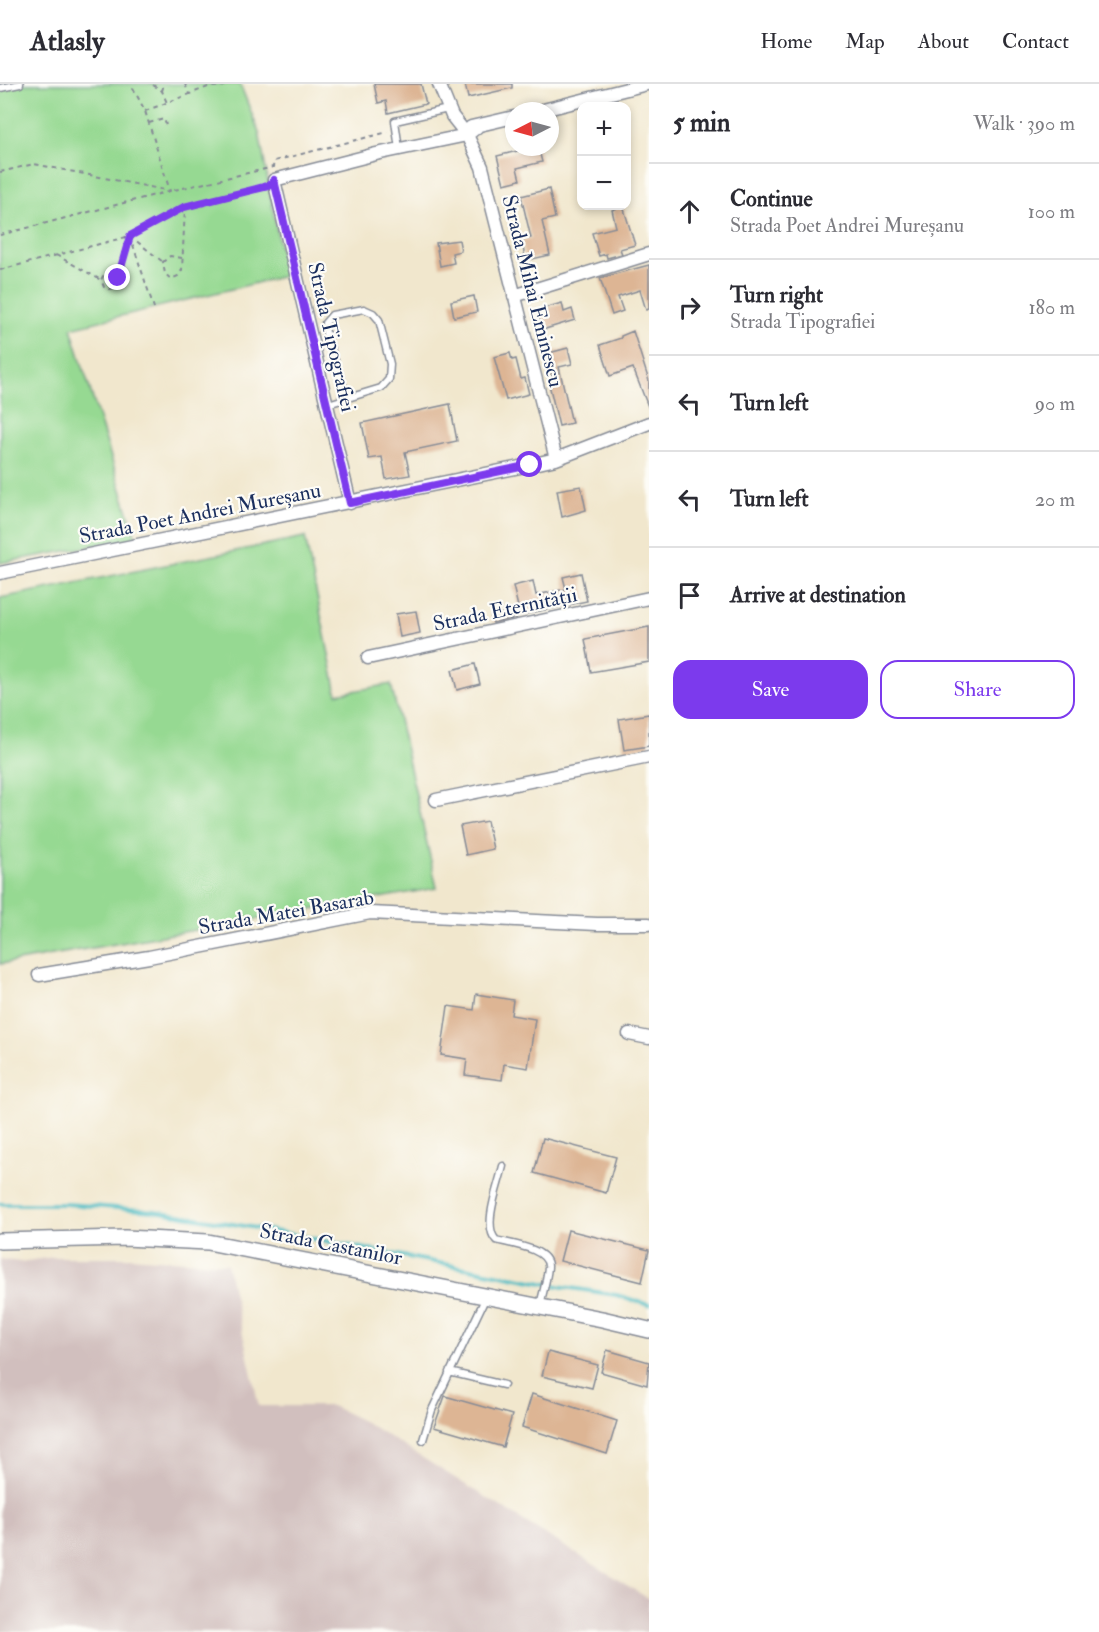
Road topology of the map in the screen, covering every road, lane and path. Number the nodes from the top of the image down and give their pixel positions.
1 (20, 84) edge
2 (131, 84) edge
3 (164, 84) edge
4 (185, 84) edge
5 (439, 84) edge
6 (647, 84) edge
7 (153, 85) edge
8 (208, 85) edge
9 (225, 86) dead end
10 (0, 88) edge
11 (162, 91) junction
12 (189, 94) junction
13 (167, 103) junction
14 (559, 106) edge
15 (448, 108) junction
16 (145, 111) junction
17 (505, 119) edge
18 (149, 123) junction
19 (166, 125) dead end
20 (468, 129) junction
21 (397, 130) junction
22 (399, 149) junction
23 (0, 172) edge
24 (274, 180) junction
25 (170, 190) junction
26 (184, 207) junction
27 (0, 235) edge
28 (130, 236) junction
29 (649, 254) edge
30 (56, 255) junction
31 (182, 258) junction
32 (163, 262) junction
33 (0, 270) edge
34 (118, 278) junction
35 (101, 280) junction
36 (514, 296) junction
37 (154, 308) dead end
38 (347, 397) junction
39 (328, 404) junction
40 (649, 423) edge
41 (556, 459) junction
42 (350, 503) junction
43 (0, 573) edge
44 (649, 598) edge
45 (368, 658) dead end
46 (649, 758) edge
47 (436, 800) dead end
48 (649, 924) edge
49 (39, 975) dead end
50 (629, 1034) dead end
51 (649, 1038) edge
52 (503, 1166) dead end
53 (0, 1241) edge
54 (487, 1297) junction
55 (540, 1308) junction
56 (649, 1330) edge
57 (449, 1372) junction
58 (504, 1385) dead end
59 (423, 1440) dead end

1 - 10 lane
2 - 16 path
3 - 11 path
4 - 12 path
5 - 15 street, Strada Mihai Eminescu
6 - 14 street
7 - 11 path
8 - 9 path
8 - 12 path
11 - 13 path
12 - 13 path
13 - 16 path
15 - 20 street, Strada Mihai Eminescu
15 - 21 lane
16 - 18 path
17 - 20 street
18 - 19 path
18 - 25 path
20 - 22 street
20 - 36 street, Strada Mihai Eminescu
21 - 22 lane
21 - 25 path
22 - 24 street
23 - 25 path
24 - 26 path
24 - 39 street, Strada Tipografiei
25 - 27 path
26 - 28 path
26 - 31 path
28 - 30 path
28 - 32 path
28 - 34 path
28 - 37 path
29 - 36 street
30 - 33 path
30 - 35 path
31 - 32 path
31 - 32 path
34 - 35 path
34 - 35 path
36 - 41 street, Strada Mihai Eminescu
38 - 38 lane
38 - 39 lane
39 - 42 street, Strada Tipografiei
40 - 41 street, Strada Poet Andrei Mureșanu
41 - 42 street, Strada Poet Andrei Mureșanu
42 - 43 street, Strada Poet Andrei Mureșanu
44 - 45 street, Strada Eternității
46 - 47 street
48 - 49 street, Strada Matei Basarab
50 - 51 street
52 - 55 lane
53 - 54 street, Strada Castanilor
54 - 55 street, Strada Castanilor
54 - 57 lane
55 - 56 street, Strada Castanilor
57 - 58 lane
57 - 59 lane

